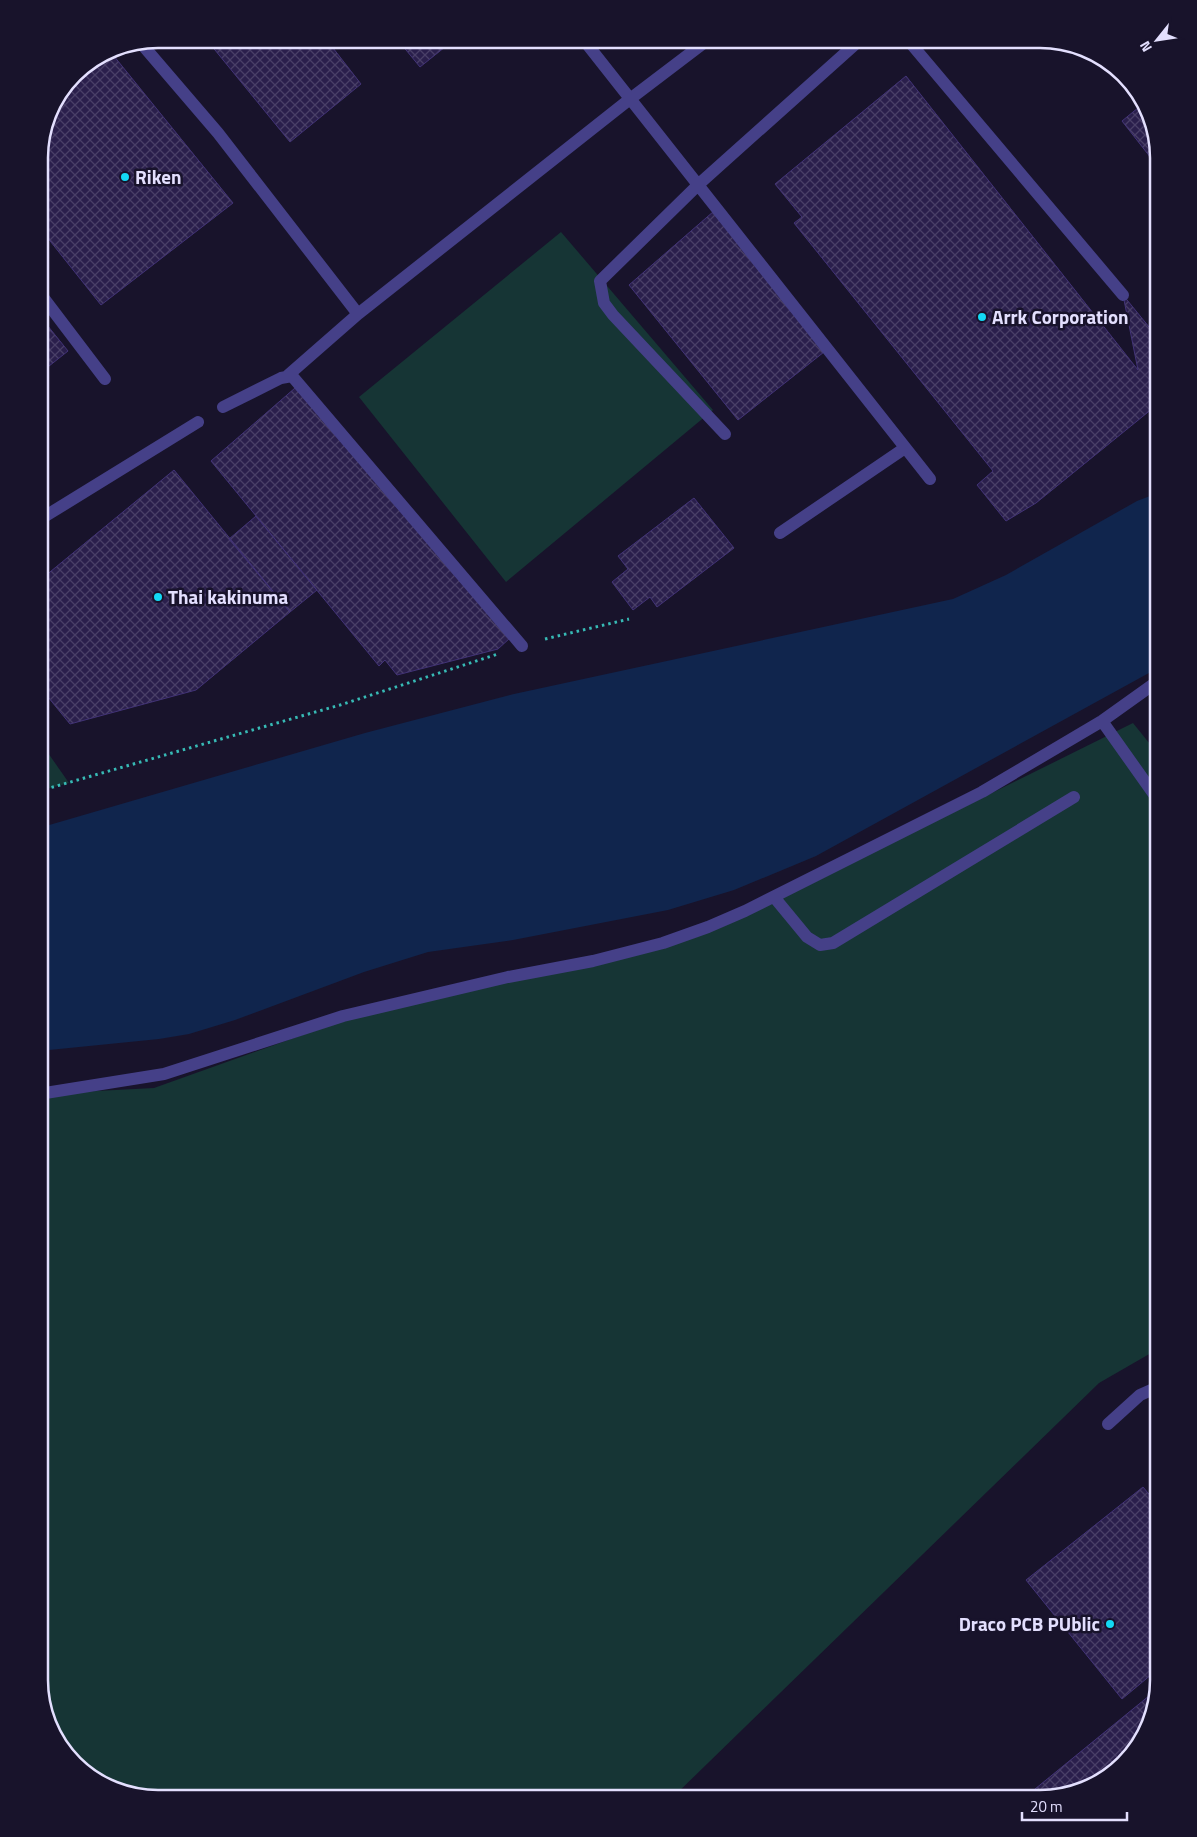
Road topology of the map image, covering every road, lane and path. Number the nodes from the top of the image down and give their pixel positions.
1 (145, 48) edge
2 (590, 48) edge
3 (697, 48) edge
4 (851, 48) edge
5 (914, 48) edge
6 (630, 99) junction
7 (699, 184) junction
8 (1123, 295) dead end
9 (48, 304) edge
10 (358, 314) junction
11 (286, 377) junction
12 (105, 379) dead end
13 (223, 407) dead end
14 (198, 422) dead end
15 (725, 434) dead end
16 (905, 448) junction
17 (930, 479) dead end
18 (48, 514) edge
19 (780, 533) dead end
20 (629, 619) dead end
21 (522, 646) junction
22 (1150, 687) edge
23 (1102, 721) junction
24 (48, 788) edge
25 (1150, 789) edge
26 (1074, 797) dead end
27 (774, 896) junction
28 (48, 1093) edge
29 (1150, 1391) edge
30 (1108, 1424) dead end

1 - 10 lane
2 - 6 lane
3 - 6 lane
4 - 7 lane
5 - 8 lane
6 - 7 lane
6 - 10 lane
7 - 15 lane
7 - 16 lane
9 - 12 lane
10 - 11 lane
11 - 13 lane
11 - 21 lane
14 - 18 lane
16 - 17 lane
16 - 19 lane
20 - 21 path
21 - 24 path
22 - 23 lane
23 - 25 lane
23 - 27 lane
26 - 27 lane
27 - 28 lane
29 - 30 lane

